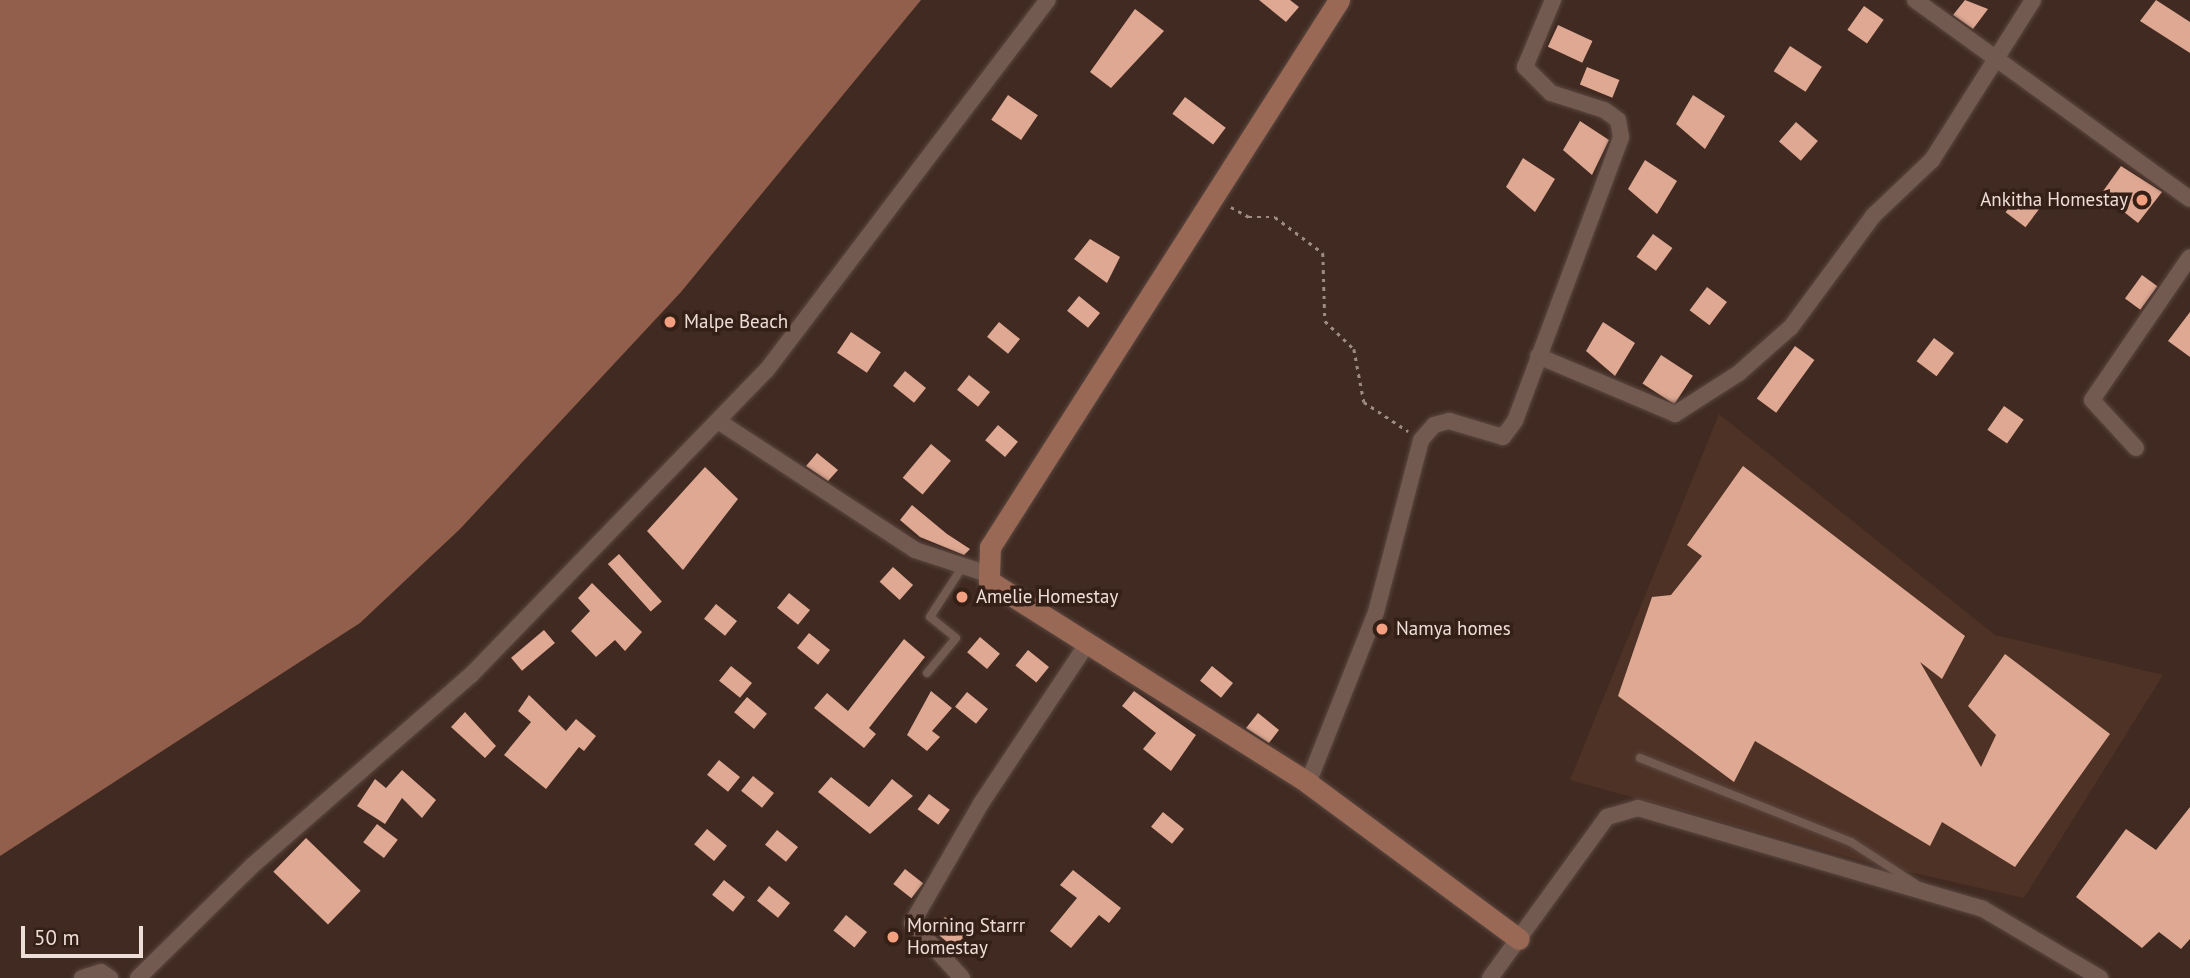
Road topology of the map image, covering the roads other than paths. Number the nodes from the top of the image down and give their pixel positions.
1 (1048, 0) edge
2 (1339, 0) edge
3 (1553, 0) edge
4 (1915, 0) edge
5 (2034, 0) edge
6 (1997, 57) junction
7 (2190, 199) edge
8 (2190, 257) edge
9 (1538, 356) junction
10 (718, 421) junction
11 (2136, 448) dead end
12 (961, 569) junction
13 (988, 574) junction
14 (1087, 644) junction
15 (927, 673) dead end
16 (1640, 758) dead end
17 (1307, 783) junction
18 (1931, 895) junction
19 (1519, 939) junction
20 (82, 978) edge
21 (110, 978) edge
22 (138, 978) edge
23 (962, 978) edge
24 (1490, 978) edge
25 (2100, 978) edge

1 - 10 street
2 - 13 street
3 - 9 street
4 - 6 street
5 - 6 street
6 - 7 street
6 - 9 street
8 - 11 street
9 - 17 street
10 - 12 street
10 - 22 street
12 - 13 street
12 - 15 lane
13 - 14 street
14 - 17 street
14 - 23 street
16 - 18 lane
17 - 19 street
18 - 19 street
18 - 25 street
19 - 24 street
20 - 21 street

